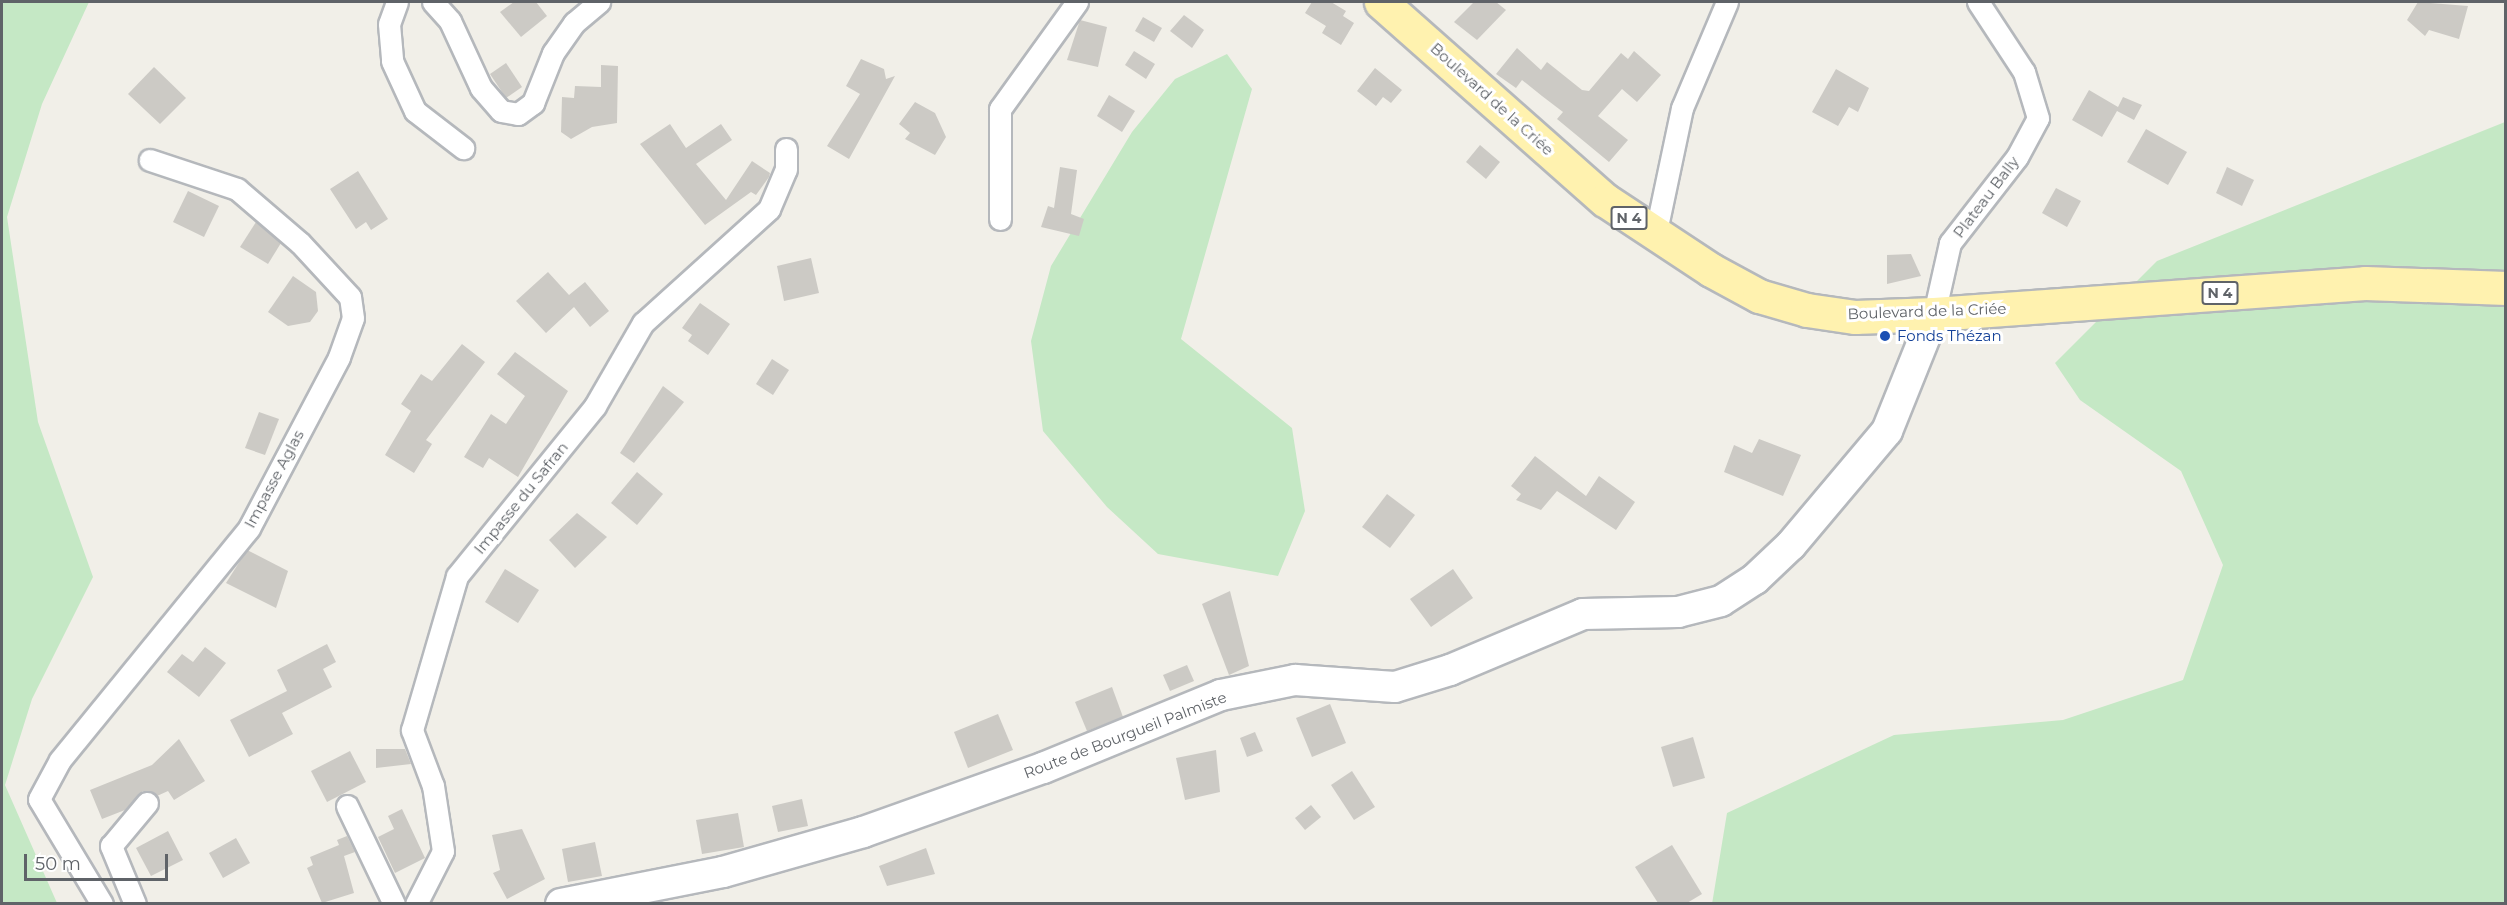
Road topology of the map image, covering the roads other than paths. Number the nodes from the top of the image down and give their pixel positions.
1 (397, 2) edge
2 (433, 2) edge
3 (599, 2) edge
4 (1077, 2) edge
5 (1381, 2) edge
6 (1727, 2) edge
7 (1978, 2) edge
8 (463, 148) dead end
9 (786, 149) dead end
10 (150, 160) dead end
11 (1000, 219) dead end
12 (1655, 236) junction
13 (2505, 288) edge
14 (1934, 314) junction
15 (147, 803) dead end
16 (347, 806) dead end
17 (102, 903) edge
18 (135, 903) edge
19 (394, 903) edge
20 (416, 903) edge
21 (561, 903) edge

1 - 8 street
2 - 3 street
4 - 11 street
5 - 12 main road, Boulevard de la Criée / N 4
6 - 12 street
7 - 14 street, Plateau Bally
9 - 20 street, Impasse du Safran
10 - 17 street, Impasse Aglas
12 - 14 main road, Boulevard de la Criée / N 4
13 - 14 main road, Boulevard de la Criée / N 4
14 - 21 street, Route de Bourgueil Palmiste
15 - 18 street
16 - 19 street

